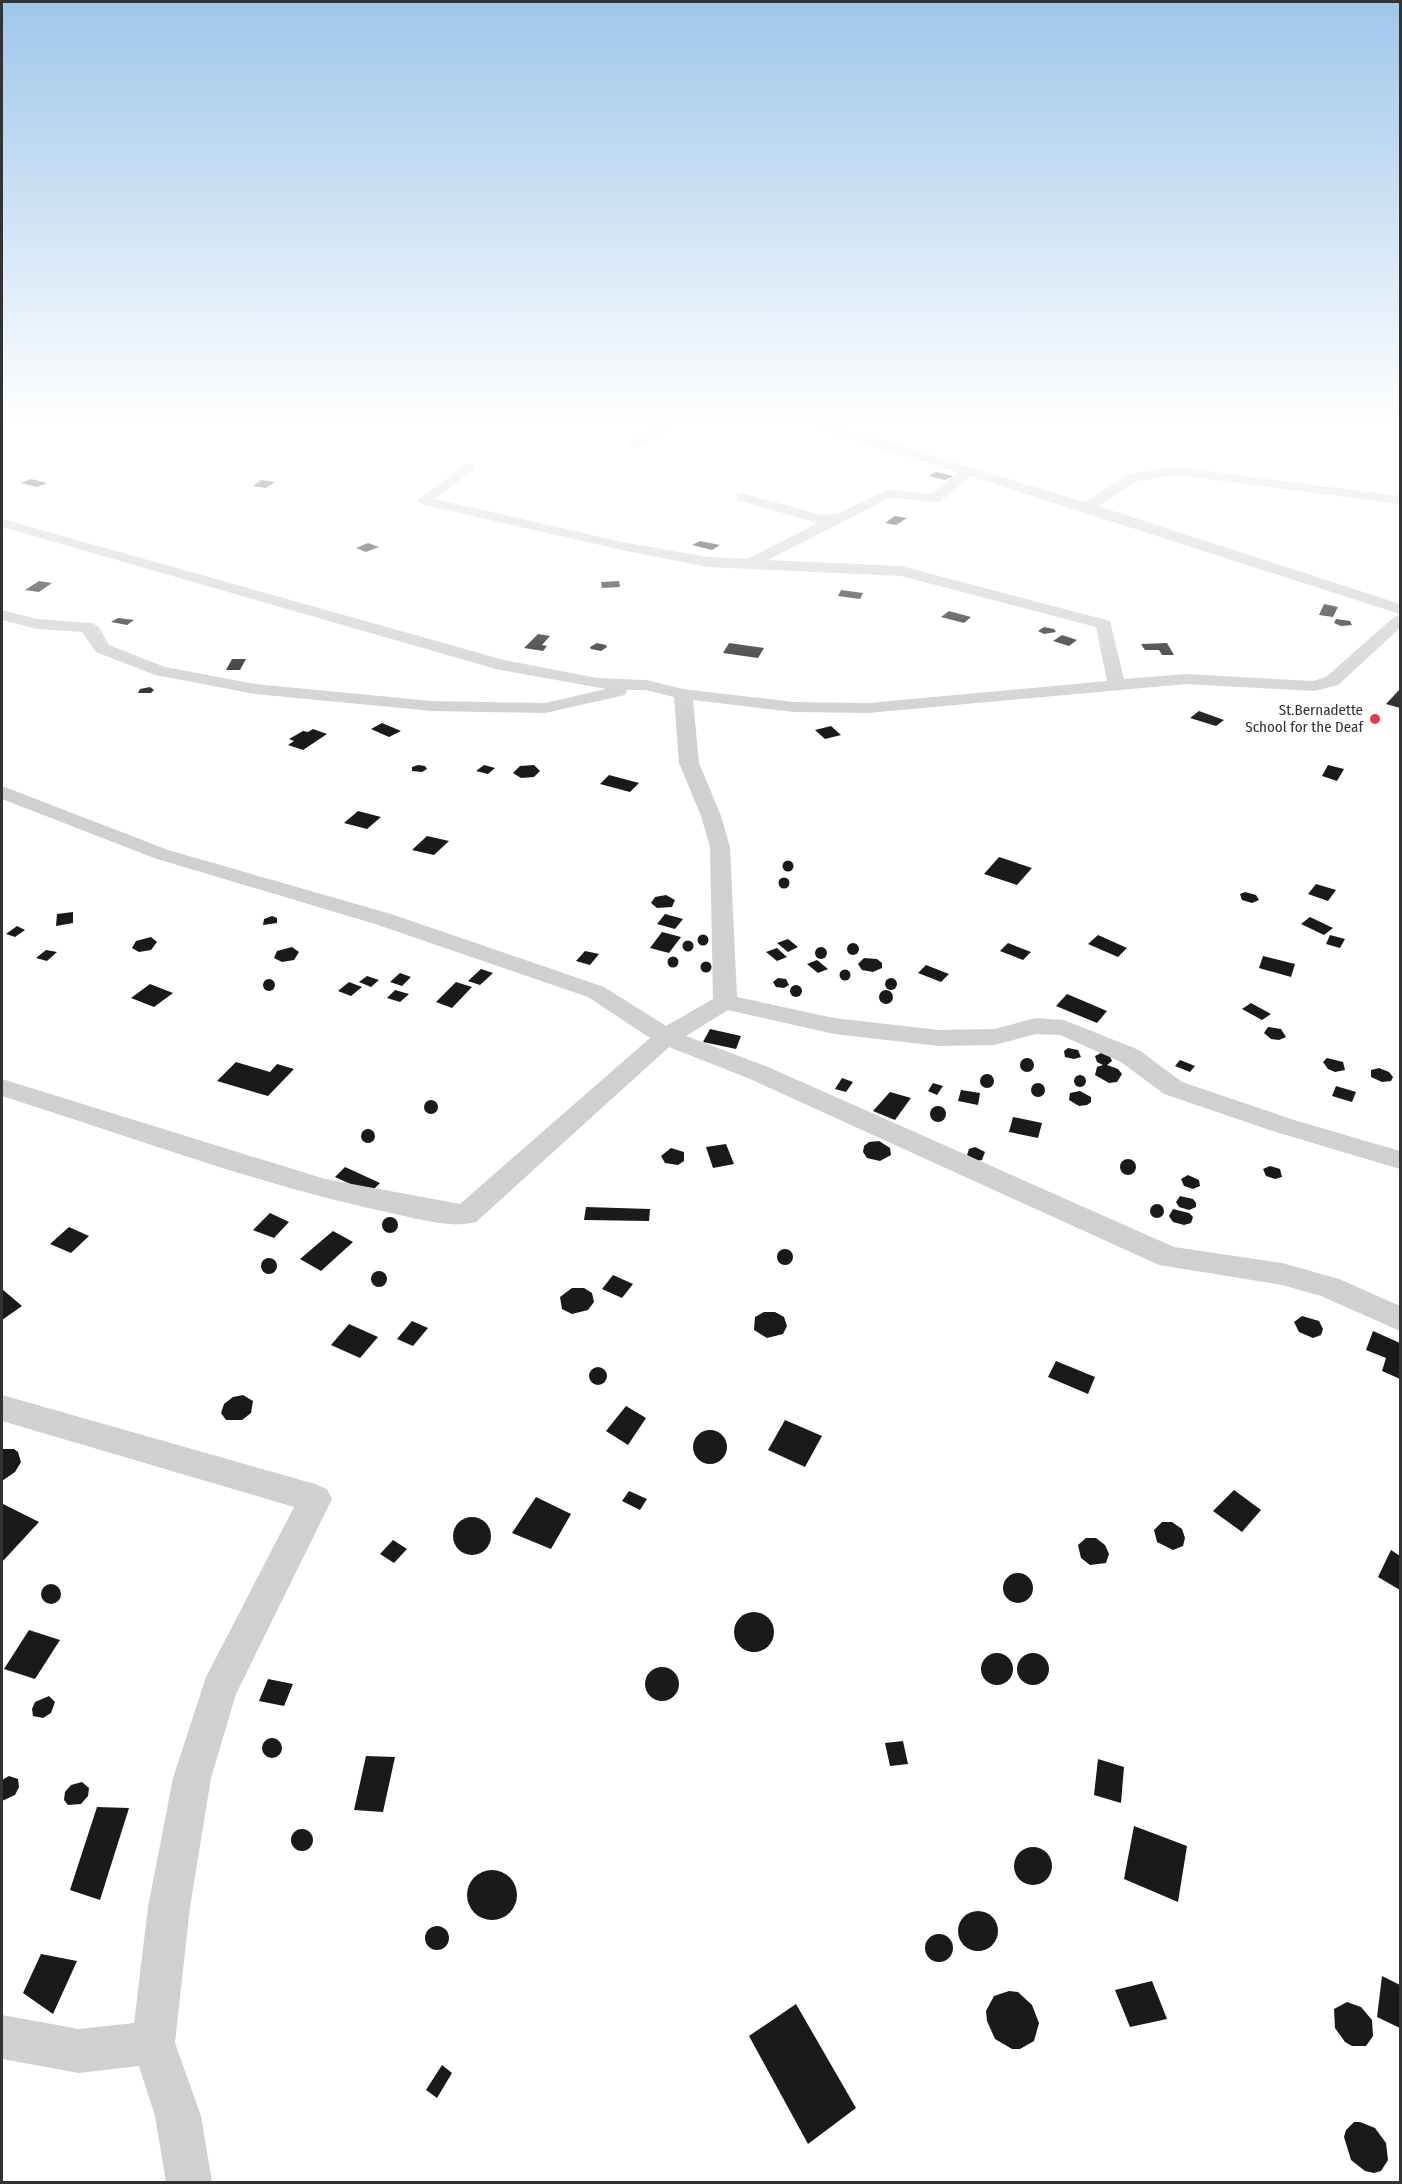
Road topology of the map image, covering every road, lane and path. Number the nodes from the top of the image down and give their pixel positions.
1 (19, 528) edge
2 (542, 528) edge
3 (818, 528) edge
4 (1151, 528) edge
5 (747, 564) junction
6 (1401, 609) edge
7 (2, 615) edge
8 (1401, 620) edge
9 (1116, 684) junction
10 (646, 685) junction
11 (683, 694) junction
12 (2, 792) edge
13 (725, 1002) junction
14 (666, 1037) junction
15 (2, 1087) edge
16 (1401, 1160) edge
17 (1401, 1319) edge
18 (2, 1408) edge
19 (2, 2037) edge
20 (153, 2043) junction
21 (189, 2182) edge

1 - 10 street
2 - 5 street
3 - 5 street
4 - 6 street
5 - 9 street
7 - 10 street
8 - 9 street
9 - 11 street
10 - 11 street
11 - 13 street
12 - 14 street
13 - 14 street
13 - 16 street
14 - 15 street
14 - 17 street
18 - 20 street
19 - 20 street
20 - 21 street

